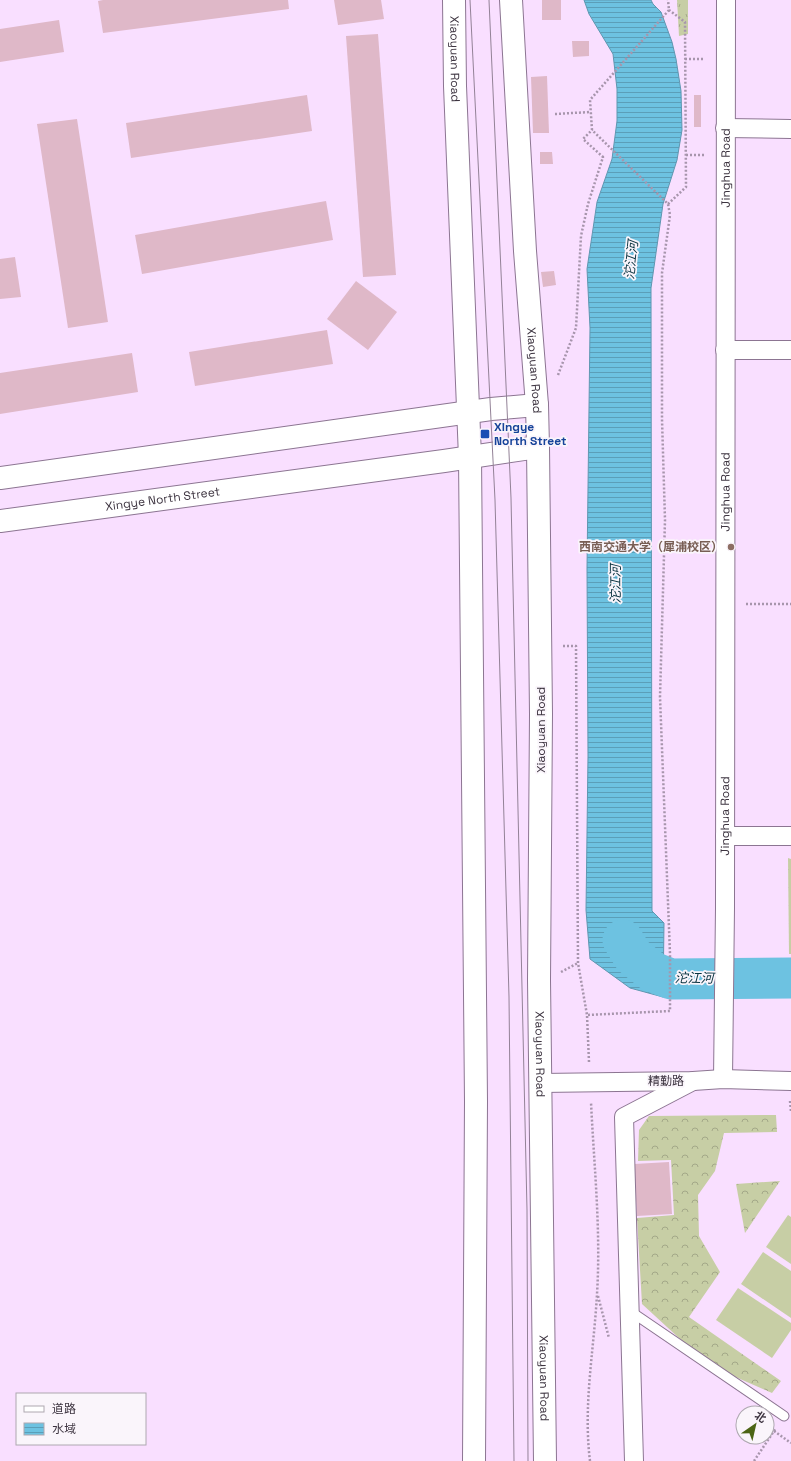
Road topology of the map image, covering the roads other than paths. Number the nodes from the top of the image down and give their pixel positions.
1 (454, 0) edge
2 (511, 0) edge
3 (726, 0) edge
4 (726, 128) junction
5 (791, 129) edge
6 (725, 350) junction
7 (791, 350) edge
8 (537, 405) junction
9 (469, 412) junction
10 (538, 447) junction
11 (470, 457) junction
12 (0, 478) edge
13 (0, 521) edge
14 (725, 836) junction
15 (791, 836) edge
16 (723, 1079) junction
17 (693, 1081) junction
18 (791, 1081) edge
19 (541, 1083) junction
20 (630, 1311) junction
21 (784, 1416) road end
22 (474, 1461) edge
23 (545, 1461) edge
24 (634, 1461) edge

1 - 9 street, Xiaoyuan Road
2 - 8 street, Xiaoyuan Road
3 - 4 street, Jinghua Road
4 - 5 street
4 - 6 street, Jinghua Road
6 - 7 street
6 - 14 street, Jinghua Road
8 - 9 street
8 - 10 street, Xiaoyuan Road
9 - 11 street, Xiaoyuan Road
9 - 12 street
10 - 11 street, Xingye North Street
10 - 19 street, Xiaoyuan Road
11 - 13 street, Xingye North Street
11 - 22 street, Xiaoyuan Road
14 - 15 street
14 - 16 street, Jinghua Road
16 - 17 street, 精勤路
16 - 18 street, 精勤路
17 - 19 street, 精勤路
17 - 20 street
19 - 23 street, Xiaoyuan Road
20 - 21 lane
20 - 24 street

